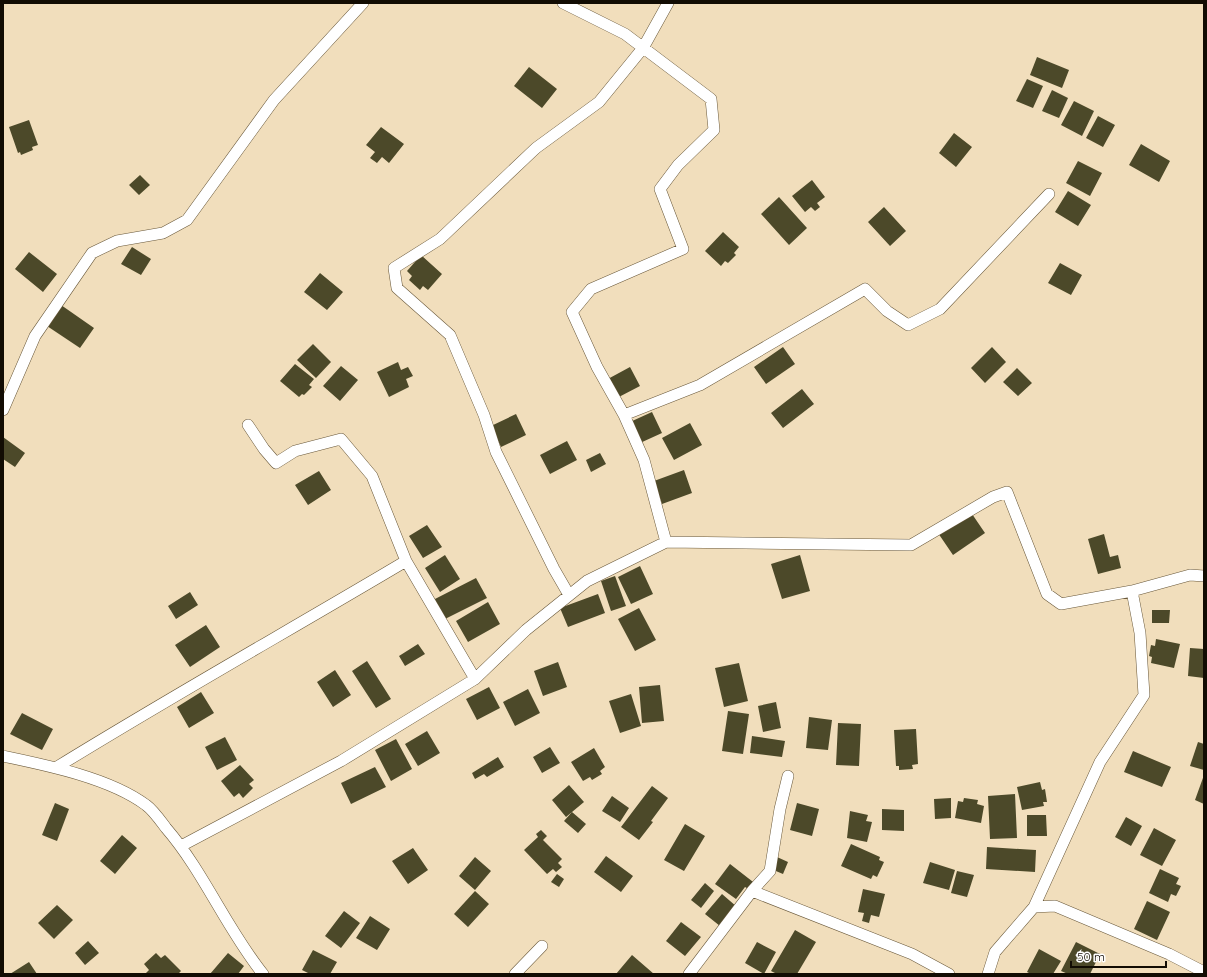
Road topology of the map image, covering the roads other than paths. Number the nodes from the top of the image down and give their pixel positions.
1 (363, 3) edge
2 (562, 3) edge
3 (668, 3) edge
4 (643, 48) junction
5 (1049, 194) dead end
6 (3, 410) edge
7 (624, 415) junction
8 (248, 425) dead end
9 (666, 542) junction
10 (406, 561) junction
11 (1204, 576) edge
12 (1132, 591) junction
13 (569, 595) junction
14 (475, 679) junction
15 (3, 756) edge
16 (57, 767) junction
17 (788, 776) dead end
18 (181, 846) junction
19 (752, 891) junction
20 (1034, 907) junction
21 (542, 946) dead end
22 (1204, 972) edge
23 (263, 974) edge
24 (515, 974) edge
25 (689, 974) edge
26 (949, 974) edge
27 (988, 974) edge

1 - 6 street
2 - 4 street
3 - 4 street
4 - 7 street
4 - 13 street
5 - 7 street
7 - 9 street
8 - 10 street
9 - 12 street
9 - 13 street
10 - 14 street
10 - 16 street
11 - 12 street
12 - 20 street
13 - 14 street
14 - 18 street
15 - 16 street
16 - 18 street
17 - 19 street
18 - 23 street
19 - 25 street
19 - 26 street
20 - 22 street
20 - 27 street
21 - 24 street

